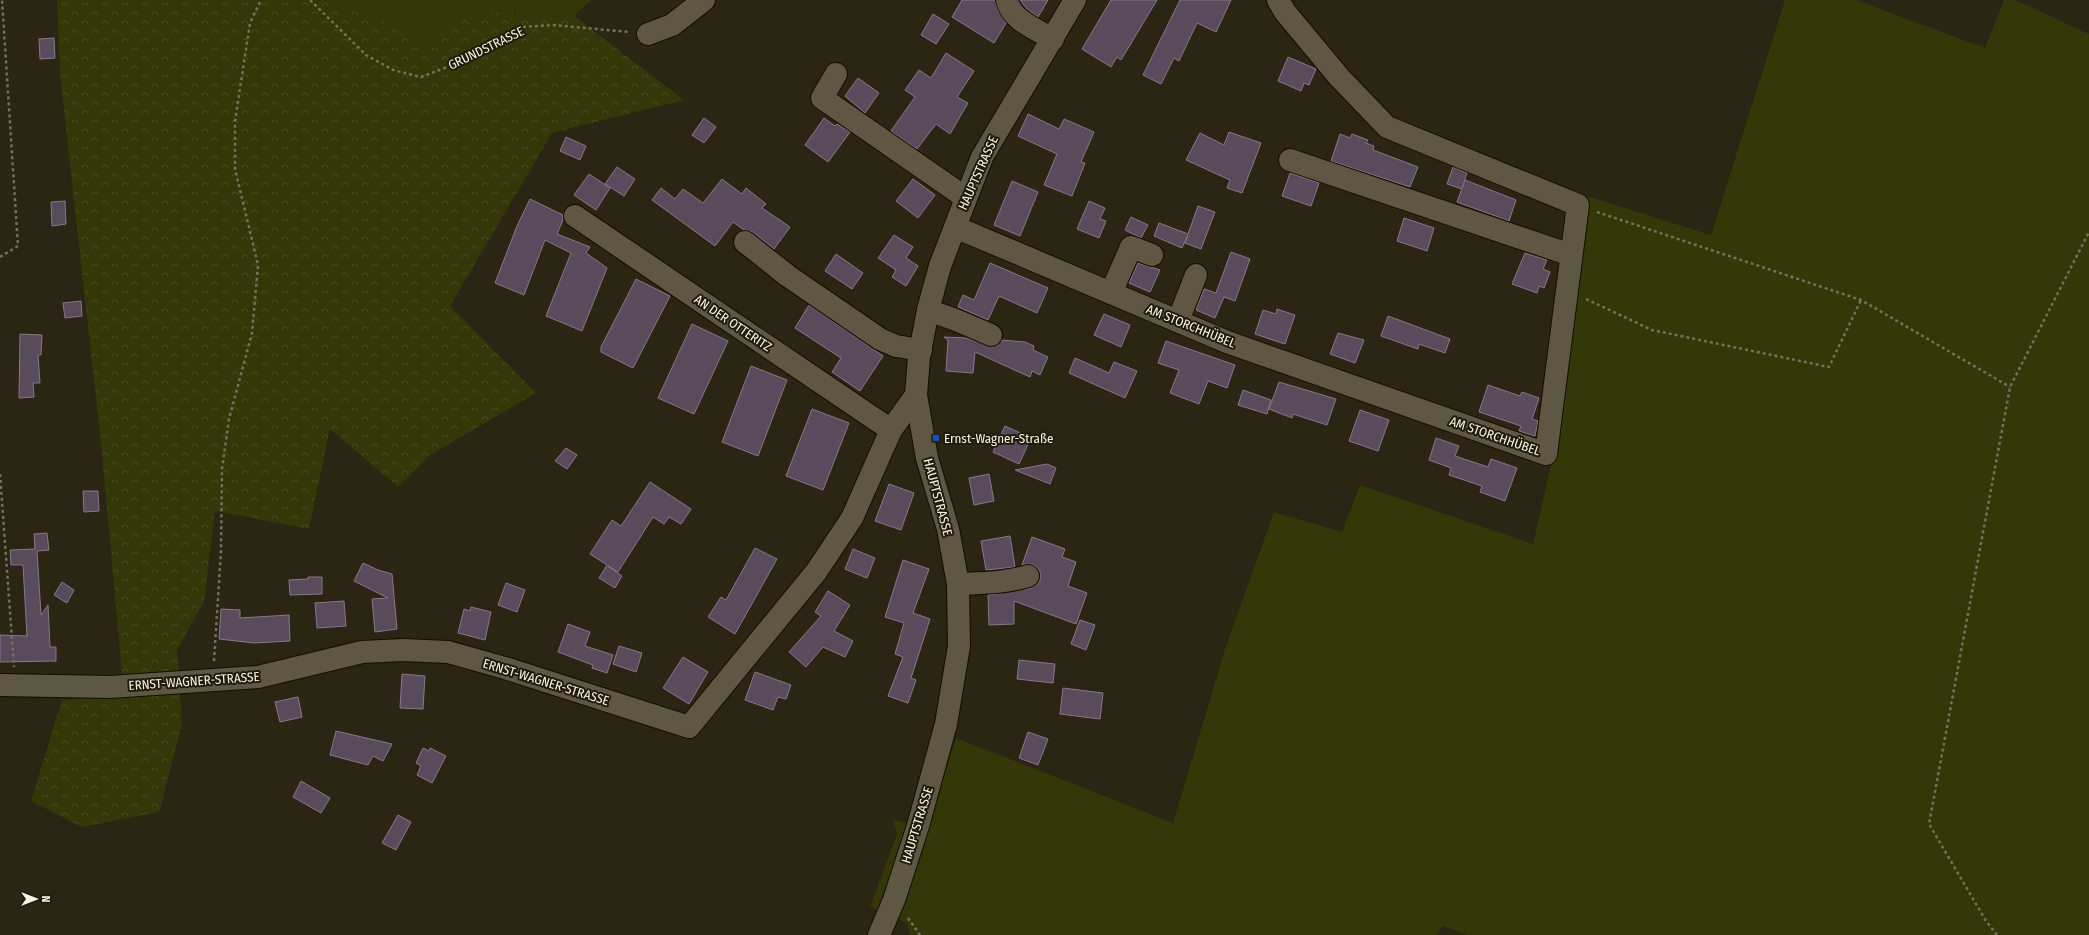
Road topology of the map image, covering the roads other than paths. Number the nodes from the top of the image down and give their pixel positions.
1 (704, 0) edge
2 (1006, 0) edge
3 (1075, 0) edge
4 (1278, 0) edge
5 (648, 34) road end
6 (1053, 39) junction
7 (836, 74) dead end
8 (1290, 160) dead end
9 (966, 198) junction
10 (575, 216) dead end
11 (954, 227) junction
12 (745, 242) dead end
13 (1152, 255) dead end
14 (1571, 255) junction
15 (1196, 275) dead end
16 (1111, 293) junction
17 (928, 310) junction
18 (1178, 321) junction
19 (991, 335) dead end
20 (920, 350) junction
21 (916, 395) junction
22 (891, 430) junction
23 (1028, 576) dead end
24 (958, 584) junction
25 (8, 685) edge
26 (880, 935) edge

1 - 5 street
2 - 6 street
3 - 6 street, HAUPTSTRASSE
4 - 14 street, AM STORCHHÜBEL
6 - 9 street, HAUPTSTRASSE
7 - 9 street
8 - 14 street
9 - 11 street, HAUPTSTRASSE
10 - 22 street, AN DER OTTERITZ
11 - 16 street, AM STORCHHÜBEL
11 - 17 street, HAUPTSTRASSE
12 - 20 street
13 - 16 street
14 - 18 street, AM STORCHHÜBEL
15 - 18 street
16 - 18 street, AM STORCHHÜBEL
17 - 19 street
17 - 20 street, HAUPTSTRASSE
20 - 21 street, HAUPTSTRASSE
21 - 22 street, ERNST-WAGNER-STRASSE
21 - 24 street, HAUPTSTRASSE
22 - 25 street, ERNST-WAGNER-STRASSE
23 - 24 street
24 - 26 street, HAUPTSTRASSE

